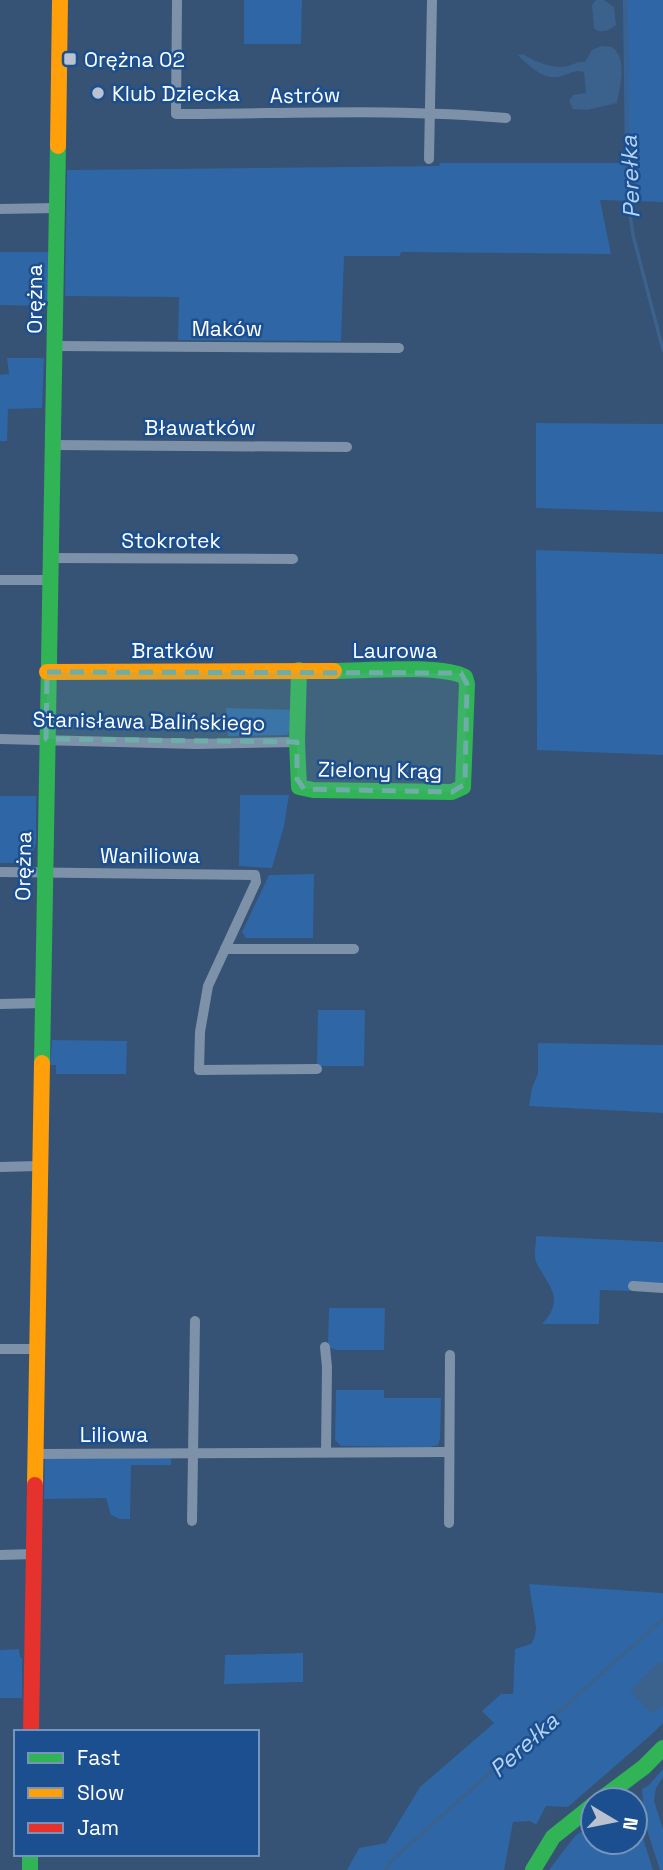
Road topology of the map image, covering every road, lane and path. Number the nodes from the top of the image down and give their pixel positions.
1 (60, 0) edge
2 (177, 0) edge
3 (432, 0) edge
4 (430, 114) junction
5 (506, 118) dead end
6 (429, 159) dead end
7 (56, 208) junction
8 (0, 209) edge
9 (55, 346) junction
10 (399, 348) dead end
11 (52, 445) junction
12 (347, 447) dead end
13 (49, 558) junction
14 (293, 559) dead end
15 (0, 580) edge
16 (48, 580) junction
17 (299, 670) junction
18 (47, 672) junction
19 (0, 738) edge
20 (46, 739) junction
21 (297, 742) junction
22 (465, 784) joint
23 (0, 872) edge
24 (44, 873) junction
25 (225, 949) junction
26 (354, 949) dead end
27 (42, 1003) junction
28 (0, 1004) edge
29 (317, 1069) dead end
30 (39, 1166) junction
31 (0, 1167) edge
32 (632, 1286) dead end
33 (663, 1288) edge
34 (195, 1321) dead end
35 (325, 1347) dead end
36 (0, 1349) edge
37 (37, 1349) junction
38 (450, 1355) dead end
39 (326, 1452) junction
40 (449, 1452) junction
41 (192, 1453) junction
42 (35, 1454) junction
43 (192, 1521) dead end
44 (449, 1523) dead end
45 (34, 1554) junction
46 (0, 1555) edge
47 (31, 1730) edge
48 (663, 1748) edge
49 (618, 1786) edge
50 (579, 1816) edge
51 (533, 1870) edge

1 - 7 street, Orężna
2 - 4 street, Astrów
3 - 4 street
4 - 5 street, Astrów
4 - 6 street
7 - 8 street
7 - 9 street, Orężna
9 - 10 street, Maków
9 - 11 street, Orężna
11 - 12 street, Bławatków
11 - 13 street, Orężna
13 - 14 street, Stokrotek
13 - 16 street, Orężna
15 - 16 street
16 - 18 street, Orężna
17 - 18 street, Bratków
17 - 21 street
17 - 22 street, Laurowa
18 - 20 street, Orężna
19 - 20 street, Stanisława Balińskiego
20 - 21 street, Stanisława Balińskiego
20 - 24 street, Orężna
21 - 22 street, Zielony Krąg
23 - 24 street, Waniliowa
24 - 25 street, Waniliowa
24 - 27 street, Orężna
25 - 26 street
25 - 29 street
27 - 28 street
27 - 30 street, Orężna
30 - 31 street
30 - 37 street, Orężna
32 - 33 street
34 - 41 street
35 - 39 street
36 - 37 street
37 - 42 street, Orężna
38 - 40 street
39 - 40 street, Liliowa
39 - 41 street, Liliowa
40 - 44 street
41 - 42 street, Liliowa
41 - 43 street
42 - 45 street, Orężna
45 - 46 street
45 - 47 street, Orężna
48 - 49 street
50 - 51 street

